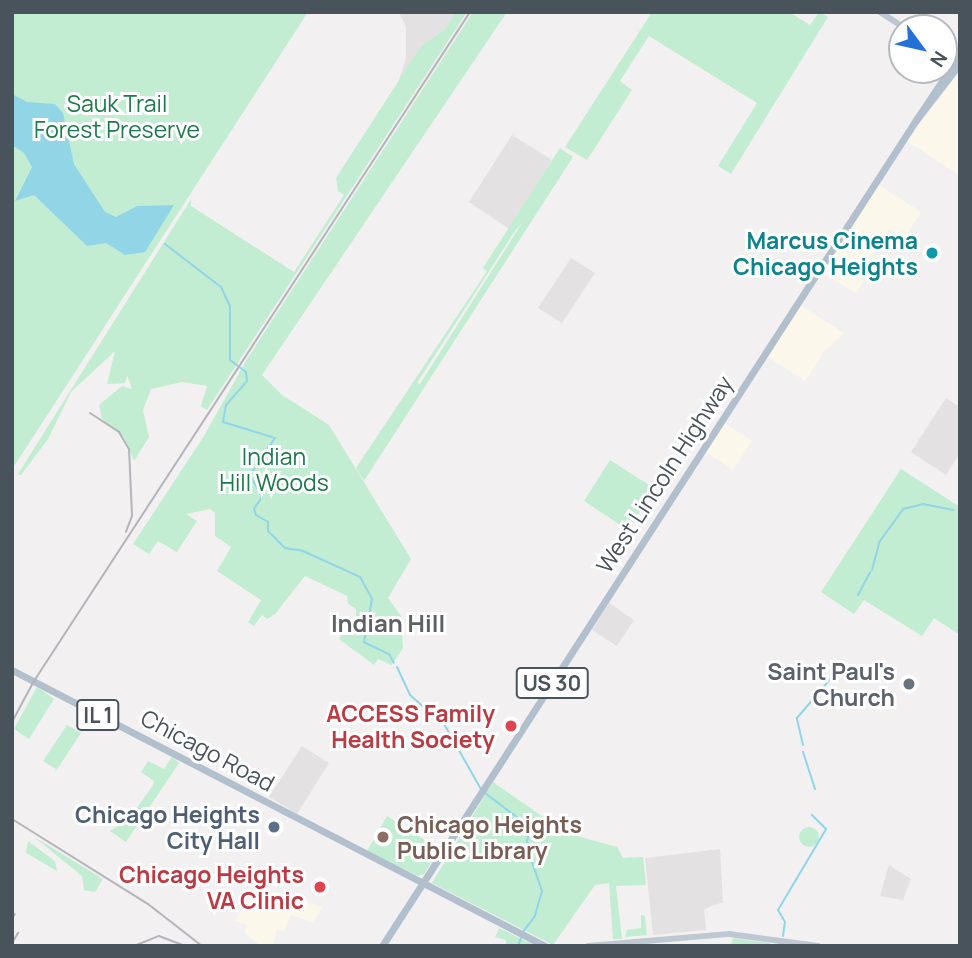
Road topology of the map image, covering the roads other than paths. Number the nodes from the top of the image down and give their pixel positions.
1 (959, 61) edge
2 (12, 670) edge
3 (424, 884) junction
4 (384, 946) edge
5 (545, 946) edge
6 (588, 946) edge
7 (818, 946) edge

1 - 3 main road, West Lincoln Highway / US 30
2 - 3 main road, Chicago Road / IL 1
3 - 4 main road, US 30
3 - 5 main road, Chicago Road / IL 1
6 - 7 main road

